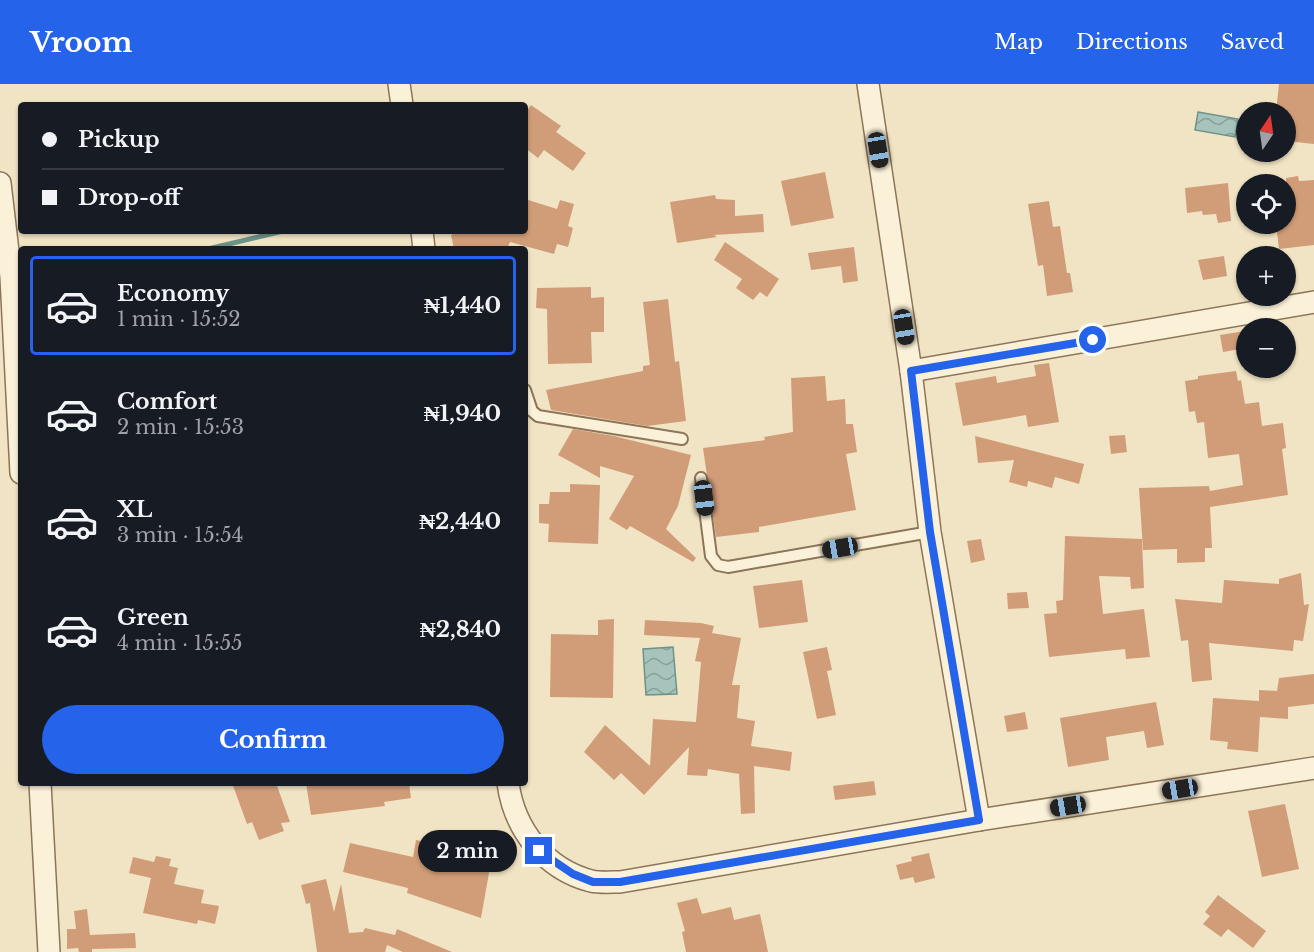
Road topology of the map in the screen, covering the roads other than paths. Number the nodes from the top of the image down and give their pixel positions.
1 (399, 84) edge
2 (868, 84) edge
3 (402, 102) edge
4 (0, 183) edge
5 (1314, 302) edge
6 (911, 371) junction
7 (528, 400) edge
8 (18, 412) edge
9 (682, 439) dead end
10 (701, 478) dead end
11 (930, 532) junction
12 (1314, 768) edge
13 (40, 786) edge
14 (509, 786) edge
15 (979, 820) junction
16 (49, 952) edge

1 - 3 street
2 - 6 street
4 - 8 street
5 - 6 street
6 - 11 street
7 - 9 lane
10 - 11 lane
11 - 15 street
12 - 15 street
13 - 16 street
14 - 15 street

